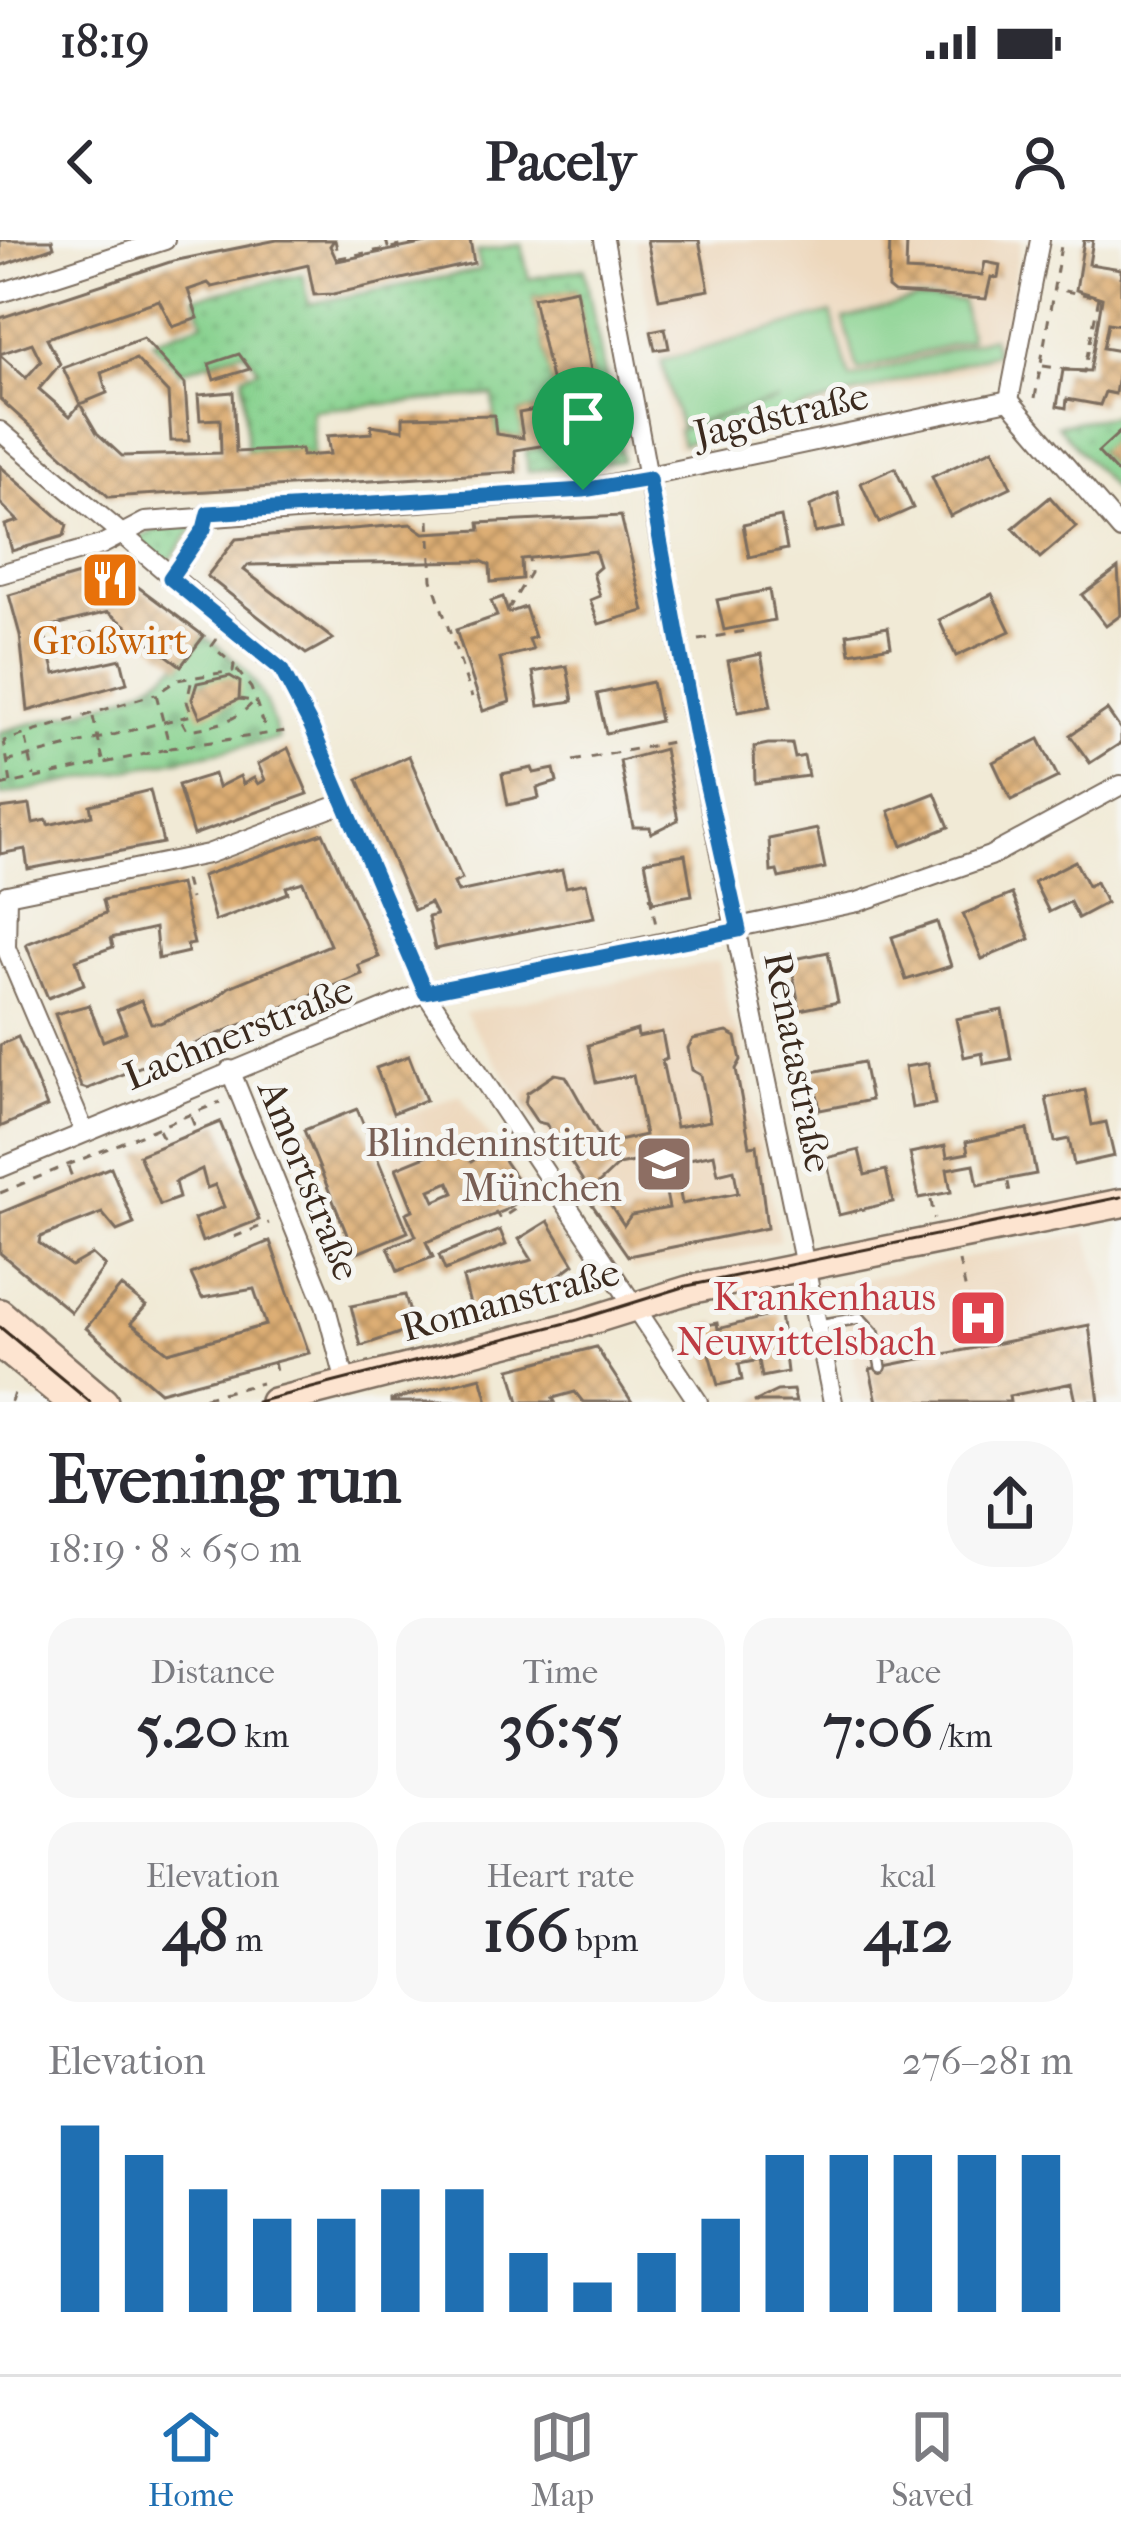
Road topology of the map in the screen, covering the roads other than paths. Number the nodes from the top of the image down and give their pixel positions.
1 (165, 240) edge
2 (604, 240) edge
3 (1040, 240) edge
4 (0, 293) edge
5 (1010, 400) junction
6 (0, 431) edge
7 (649, 479) junction
8 (208, 513) junction
9 (1121, 530) edge
10 (118, 536) junction
11 (0, 574) edge
12 (170, 578) junction
13 (1121, 784) edge
14 (344, 802) junction
15 (3, 892) edge
16 (739, 930) junction
17 (425, 992) junction
18 (230, 1070) junction
19 (84, 1131) junction
20 (0, 1168) edge
21 (1121, 1203) edge
22 (806, 1266) junction
23 (634, 1306) junction
24 (0, 1313) edge
25 (818, 1324) junction
26 (0, 1344) edge
27 (881, 1367) dead end
28 (346, 1383) junction
29 (276, 1390) edge
30 (71, 1402) edge
31 (104, 1402) edge
32 (698, 1402) edge
33 (833, 1402) edge

1 - 4 street
2 - 7 street, Renatastraße
3 - 5 street
5 - 7 street, Jagdstraße
5 - 9 street
6 - 10 street
7 - 8 street, Jagdstraße
7 - 16 street, Renatastraße
8 - 10 street, Jagdstraße
8 - 12 street
10 - 11 street, Jagdstraße
10 - 12 street
12 - 14 street
13 - 16 street, Lachnerstraße
14 - 15 street
14 - 17 street
15 - 19 street
16 - 17 street, Lachnerstraße
16 - 22 street, Renatastraße
17 - 18 street, Lachnerstraße
17 - 23 street
18 - 19 street, Lachnerstraße
18 - 28 street, Amortstraße
19 - 20 street, Lachnerstraße
21 - 22 main road, Romanstraße
22 - 23 main road, Romanstraße
22 - 25 street, Renatastraße
23 - 28 main road, Romanstraße
23 - 32 street
24 - 31 main road
25 - 27 lane
25 - 33 street, Renatastraße
26 - 30 main road
28 - 29 main road, Romanstraße

